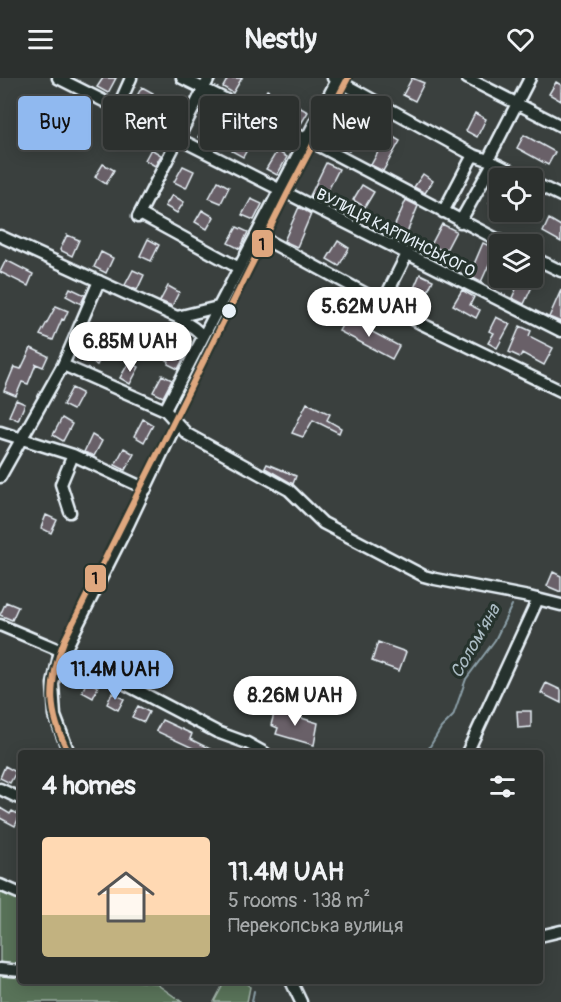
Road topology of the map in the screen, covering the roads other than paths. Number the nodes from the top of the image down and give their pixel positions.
1 (58, 78) edge
2 (131, 78) edge
3 (182, 78) edge
4 (209, 78) edge
5 (467, 78) edge
6 (530, 78) edge
7 (336, 79) edge
8 (204, 89) junction
9 (123, 96) edge
10 (103, 100) edge
11 (516, 104) junction
12 (188, 119) edge
13 (561, 126) edge
14 (306, 139) junction
15 (188, 143) edge
16 (172, 150) edge
17 (473, 155) junction
18 (490, 161) junction
19 (504, 168) edge
20 (543, 187) edge
21 (280, 190) junction
22 (561, 196) edge
23 (443, 212) junction
24 (460, 222) junction
25 (257, 235) junction
26 (0, 236) edge
27 (489, 236) edge
28 (407, 254) junction
29 (543, 262) edge
30 (239, 268) junction
31 (561, 271) edge
32 (99, 281) junction
33 (383, 302) junction
34 (218, 307) junction
35 (177, 317) junction
36 (561, 331) edge
37 (203, 336) junction
38 (63, 365) junction
39 (561, 391) edge
40 (165, 410) junction
41 (176, 424) junction
42 (0, 432) edge
43 (21, 440) junction
44 (74, 455) junction
45 (0, 477) edge
46 (146, 489) junction
47 (70, 512) dead end
48 (538, 599) junction
49 (561, 605) edge
50 (0, 625) edge
51 (62, 652) junction
52 (68, 750) edge
53 (260, 750) edge
54 (468, 750) edge
55 (0, 789) edge
56 (18, 798) edge
57 (0, 885) edge
58 (18, 893) edge
59 (561, 931) edge
60 (543, 935) edge
61 (0, 969) edge
62 (18, 971) edge
63 (292, 984) edge
64 (301, 1002) edge

1 - 10 street, ВУЛИЦЯ КАРПИНСЬКОГО
2 - 9 street
3 - 8 street
4 - 8 street
5 - 11 street
6 - 11 street
7 - 14 street
7 - 17 street
8 - 12 street
8 - 14 street
11 - 13 street
11 - 18 street
14 - 21 street
14 - 23 street
15 - 21 street, ВУЛИЦЯ КАРПИНСЬКОГО
16 - 30 street
17 - 18 street
17 - 23 street
18 - 19 street
18 - 24 street
20 - 22 street
21 - 25 street
21 - 28 street, ВУЛИЦЯ КАРПИНСЬКОГО
23 - 24 street
24 - 27 street
25 - 30 street
25 - 33 street
26 - 32 street
28 - 33 street
28 - 36 street, ВУЛИЦЯ КАРПИНСЬКОГО
29 - 31 street
30 - 34 street
32 - 35 street
32 - 38 street
33 - 39 street
34 - 35 street
34 - 37 street
35 - 37 street
37 - 40 street
38 - 40 street
38 - 43 street
40 - 41 street
41 - 46 street
41 - 48 street
42 - 43 street
43 - 44 street
43 - 45 street
44 - 46 street
44 - 47 street
46 - 51 street
48 - 49 street
48 - 54 street
50 - 51 street
51 - 52 street
51 - 53 street
55 - 56 street
57 - 58 street
59 - 60 street
61 - 62 street
63 - 64 street

